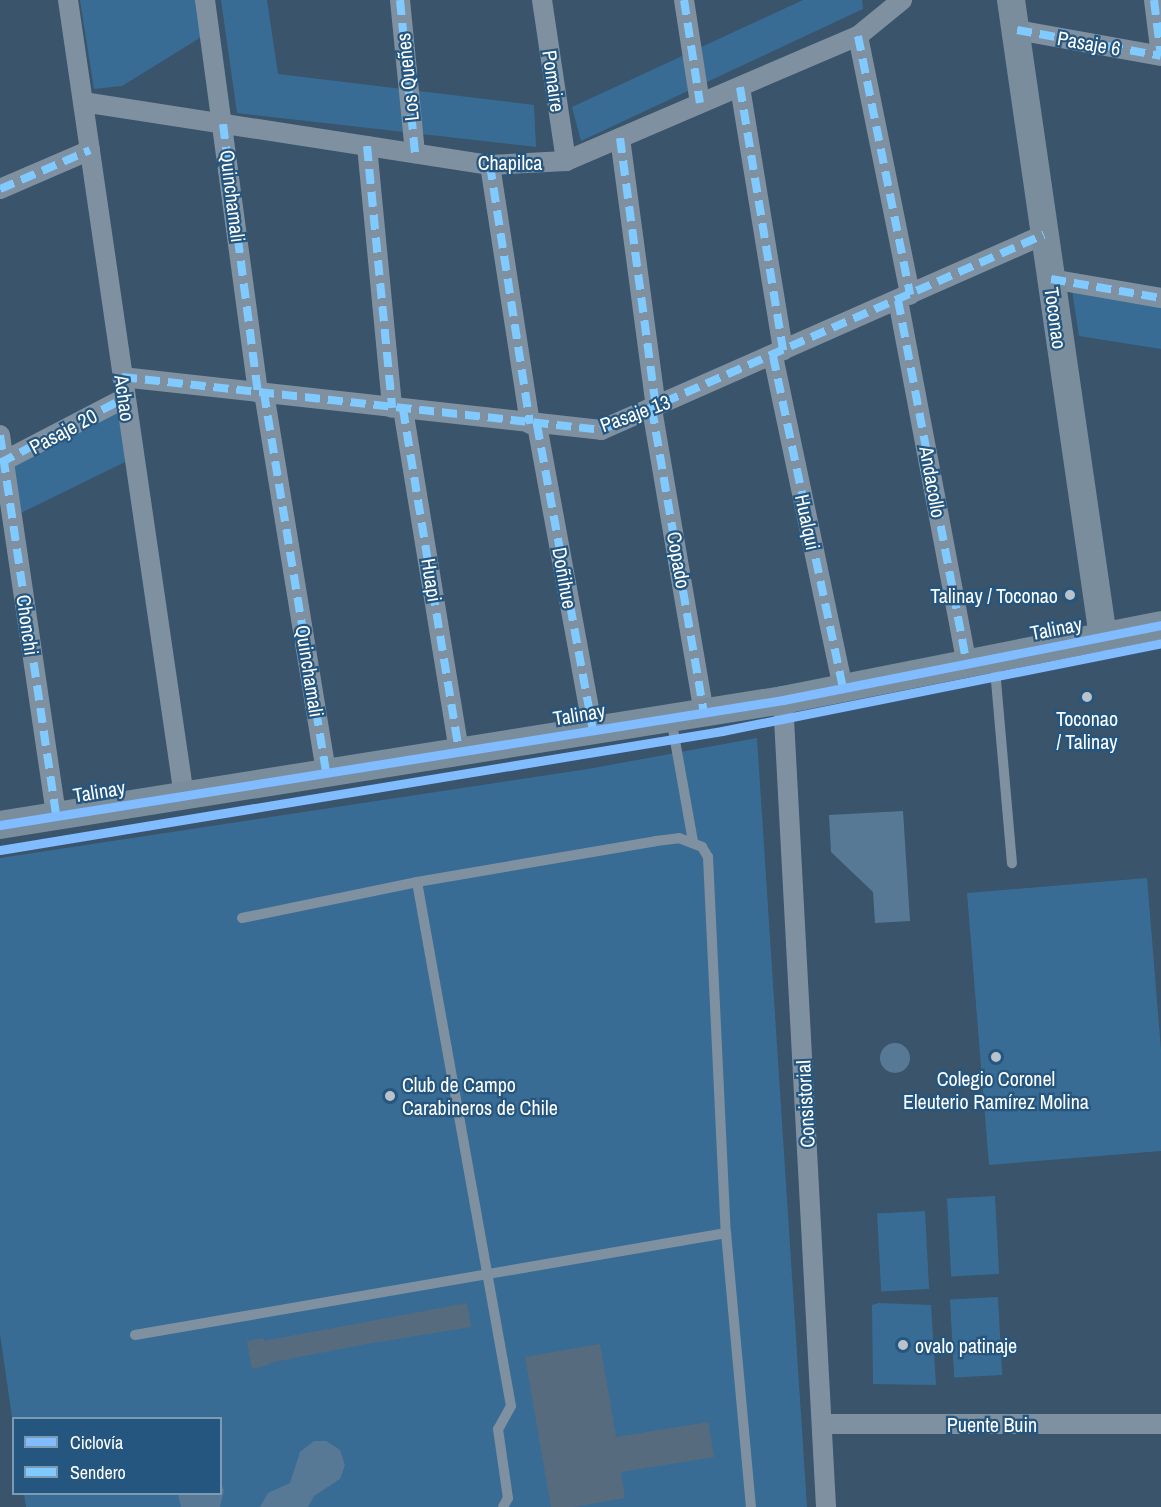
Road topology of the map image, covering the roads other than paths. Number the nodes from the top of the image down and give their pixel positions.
1 (68, 0) edge
2 (205, 0) edge
3 (400, 0) edge
4 (542, 0) edge
5 (684, 0) edge
6 (902, 0) edge
7 (1011, 0) edge
8 (1154, 0) edge
9 (1017, 30) junction
10 (858, 36) junction
11 (1161, 56) edge
12 (740, 87) junction
13 (83, 102) junction
14 (700, 103) junction
15 (223, 124) junction
16 (620, 138) junction
17 (367, 146) junction
18 (90, 150) junction
19 (415, 153) junction
20 (566, 161) junction
21 (490, 165) junction
22 (0, 189) edge
23 (1044, 235) junction
24 (1051, 279) junction
25 (904, 297) junction
26 (1161, 298) edge
27 (778, 353) junction
28 (122, 377) junction
29 (261, 392) junction
30 (125, 398) junction
31 (398, 408) junction
32 (654, 408) junction
33 (533, 424) junction
34 (0, 435) edge
35 (2, 463) edge
36 (1161, 625) edge
37 (1102, 637) junction
38 (981, 661) junction
39 (843, 688) junction
40 (783, 700) junction
41 (704, 712) junction
42 (671, 718) junction
43 (593, 730) junction
44 (459, 752) junction
45 (326, 773) junction
46 (184, 796) junction
47 (56, 816) junction
48 (0, 825) edge
49 (693, 842) junction
50 (1012, 863) dead end
51 (417, 882) junction
52 (242, 918) dead end
53 (726, 1233) junction
54 (489, 1274) junction
55 (135, 1335) dead end
56 (823, 1424) junction
57 (1161, 1424) edge
58 (503, 1507) edge
59 (751, 1507) edge
60 (826, 1507) edge

1 - 13 street, Achao
2 - 15 street, Quinchamali
3 - 19 street, Los Queñes
4 - 20 street, Pomaire
5 - 14 street
6 - 10 street, Chapilca
7 - 9 street, Toconao
8 - 11 street
9 - 11 street, Pasaje 6
9 - 23 street, Toconao
10 - 12 street, Chapilca
10 - 25 street, Andacollo
12 - 14 street, Chapilca
12 - 27 street, Hualqui
13 - 15 street, Chapilca
13 - 18 street, Achao
14 - 16 street, Chapilca
15 - 17 street, Chapilca
15 - 29 street, Quinchamali
16 - 20 street, Chapilca
16 - 32 street, Copado
17 - 19 street, Chapilca
17 - 31 street, Huapi
18 - 22 street
18 - 28 street, Achao
19 - 21 street, Chapilca
20 - 21 street, Chapilca
21 - 33 street, Doñihue
23 - 24 street, Toconao
23 - 25 street, Pasaje 13
24 - 26 street
24 - 37 street, Toconao
25 - 27 street, Pasaje 13
25 - 38 street, Andacollo
27 - 32 street, Pasaje 13
27 - 39 street, Hualqui
28 - 29 street, Pasaje 13
28 - 30 street, Achao
29 - 31 street, Pasaje 13
29 - 45 street, Quinchamali
30 - 35 street, Pasaje 20
30 - 46 street, Achao
31 - 33 street, Pasaje 13
31 - 44 street, Huapi
32 - 33 street, Pasaje 13
32 - 41 street, Copado
33 - 43 street, Doñihue
34 - 35 street, Chonchi
35 - 47 street, Chonchi
36 - 37 street, Talinay
37 - 38 street, Talinay
38 - 39 street, Talinay
38 - 50 lane
39 - 40 street, Talinay
40 - 41 street, Talinay
40 - 56 street, Consistorial
41 - 42 street, Talinay
42 - 43 street, Talinay
42 - 49 lane
43 - 44 street, Talinay
44 - 45 street, Talinay
45 - 46 street, Talinay
46 - 47 street, Talinay
47 - 48 street, Talinay
49 - 51 lane
49 - 53 lane
51 - 52 lane
51 - 54 lane
53 - 54 lane
53 - 59 lane
54 - 55 lane
54 - 58 lane
56 - 57 street, Puente Buin
56 - 60 street, Consistorial

